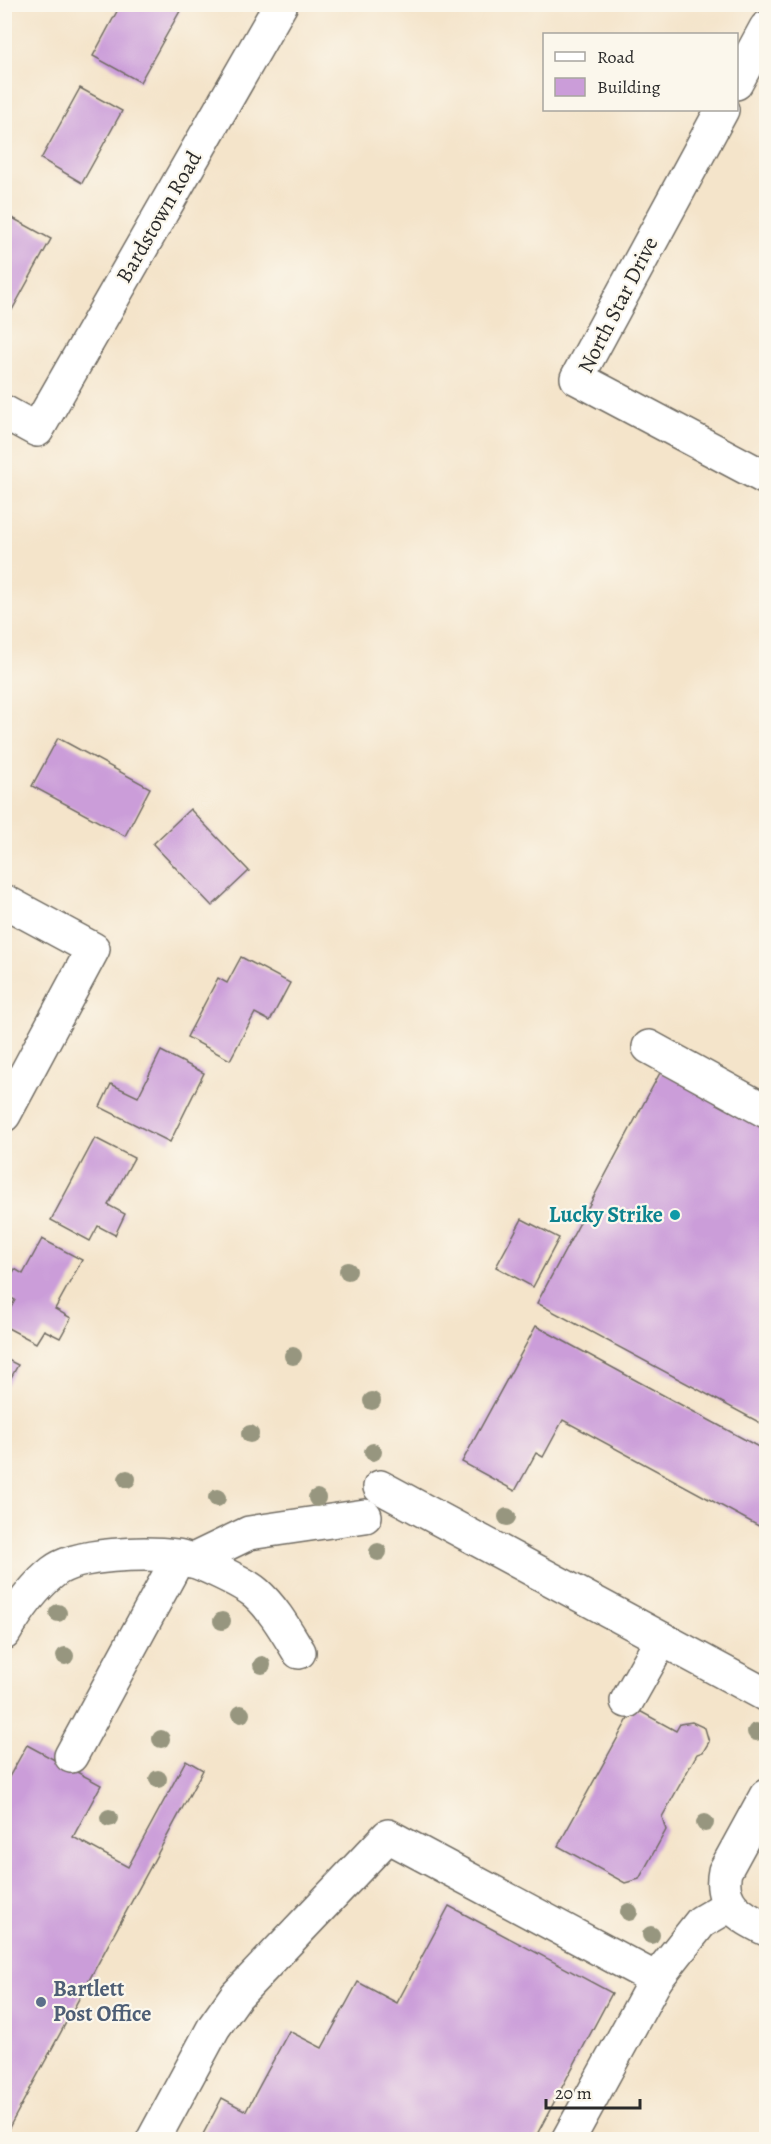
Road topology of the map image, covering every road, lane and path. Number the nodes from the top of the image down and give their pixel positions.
1 (281, 4) edge
2 (766, 28) edge
3 (738, 79) edge
4 (721, 111) edge
5 (4, 412) edge
6 (766, 478) edge
7 (4, 900) edge
8 (649, 1047) dead end
9 (766, 1111) edge
10 (4, 1115) edge
11 (380, 1487) dead end
12 (365, 1516) dead end
13 (185, 1559) junction
14 (4, 1633) edge
15 (662, 1639) junction
16 (299, 1652) dead end
17 (766, 1695) edge
18 (627, 1701) dead end
19 (71, 1756) dead end
20 (766, 1796) edge
21 (730, 1905) junction
22 (766, 1929) edge
23 (656, 1978) junction
24 (153, 2139) edge
25 (568, 2139) edge

1 - 5 street, Bardstown Road
2 - 3 street
4 - 6 street, North Star Drive
7 - 10 street
8 - 9 street
11 - 15 street
12 - 13 street
13 - 14 street
13 - 16 street
13 - 19 street
15 - 17 street
15 - 18 street
20 - 21 street
21 - 22 street
21 - 23 street
23 - 24 street
23 - 25 street

